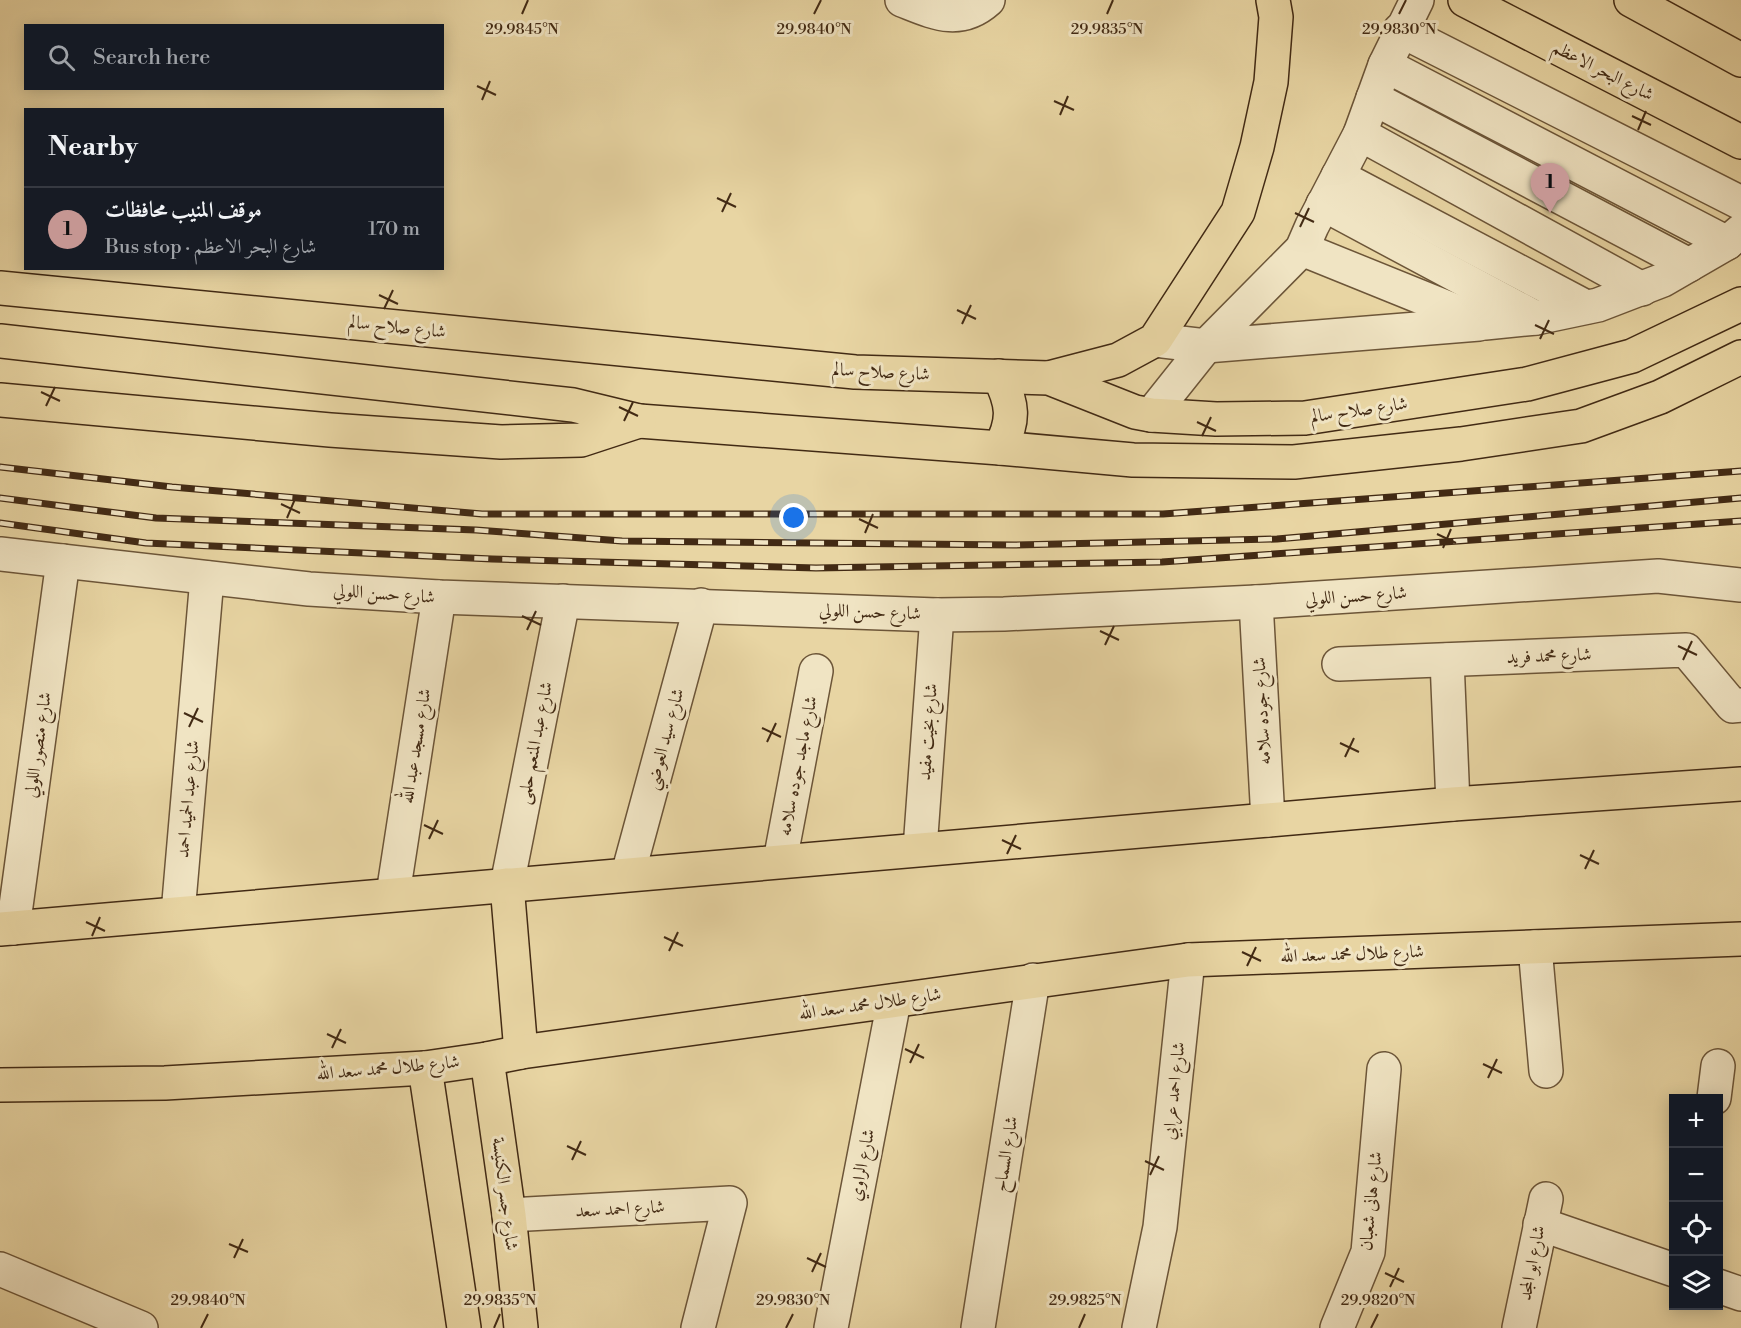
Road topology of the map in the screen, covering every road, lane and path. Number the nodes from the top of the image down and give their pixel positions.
1 (902, 0) edge
2 (988, 0) edge
3 (1273, 0) edge
4 (1417, 0) edge
5 (1465, 0) edge
6 (1631, 0) edge
7 (1400, 30) junction
8 (1741, 60) edge
9 (1385, 65) junction
10 (1373, 98) junction
11 (1360, 134) junction
12 (1741, 142) edge
13 (1330, 190) junction
14 (1741, 203) edge
15 (1734, 237) edge
16 (1302, 249) junction
17 (1689, 265) junction
18 (0, 288) edge
19 (1642, 289) junction
20 (1741, 304) edge
21 (1586, 307) junction
22 (1536, 318) junction
23 (1485, 323) junction
24 (1155, 340) junction
25 (0, 341) edge
26 (1206, 345) junction
27 (1741, 357) edge
28 (999, 376) junction
29 (1049, 378) junction
30 (0, 400) edge
31 (1151, 415) junction
32 (639, 421) junction
33 (1000, 447) junction
34 (0, 554) edge
35 (63, 561) junction
36 (207, 578) junction
37 (1741, 585) edge
38 (439, 597) junction
39 (563, 601) junction
40 (1256, 603) junction
41 (701, 605) junction
42 (937, 615) junction
43 (1447, 660) junction
44 (1339, 664) dead end
45 (816, 671) dead end
46 (1737, 706) edge
47 (1741, 784) edge
48 (1454, 804) junction
49 (1268, 819) junction
50 (920, 849) junction
51 (780, 861) junction
52 (628, 874) junction
53 (507, 885) junction
54 (393, 894) junction
55 (178, 913) junction
56 (7, 928) edge
57 (1741, 939) edge
58 (1536, 947) junction
59 (1188, 960) junction
60 (1033, 980) junction
61 (894, 1001) junction
62 (521, 1052) junction
63 (487, 1059) junction
64 (1718, 1066) dead end
65 (425, 1068) junction
66 (1384, 1069) dead end
67 (1546, 1071) dead end
68 (0, 1085) edge
69 (1714, 1094) edge
70 (508, 1215) junction
71 (1669, 1268) edge
72 (0, 1269) edge
73 (1723, 1287) edge
74 (1741, 1294) edge
75 (141, 1328) edge
76 (464, 1328) edge
77 (521, 1328) edge
78 (698, 1328) edge
79 (831, 1328) edge
80 (978, 1328) edge
81 (1139, 1328) edge
82 (1337, 1328) edge
83 (1519, 1328) edge

1 - 2 street
3 - 24 main road
4 - 7 street
5 - 12 main road, شارع البحر الاعظم
6 - 8 main road
7 - 9 street
7 - 14 street
9 - 10 street
9 - 15 street
10 - 11 street
10 - 17 street
11 - 13 street
11 - 19 street
13 - 16 street
13 - 21 street
13 - 22 street
15 - 17 street
16 - 23 street
16 - 26 street
17 - 19 street
18 - 28 main road, شارع صلاح سالم
19 - 21 street
20 - 31 main road, شارع صلاح سالم
21 - 22 street
22 - 23 street
23 - 26 street
24 - 26 street
24 - 29 main road
25 - 32 main road
26 - 31 street
27 - 33 main road
28 - 29 main road, شارع صلاح سالم
28 - 33 main road
29 - 31 main road, شارع صلاح سالم
30 - 32 main road
32 - 33 main road
34 - 35 street, شارع حسن اللولي
35 - 36 street, شارع حسن اللولي
35 - 56 street, شارع منصور اللولي
36 - 38 street, شارع حسن اللولي
36 - 55 street, شارع عبد الحميد احمد
37 - 40 street, شارع حسن اللولي
38 - 39 street, شارع حسن اللولي
38 - 54 street, شارع مسجد عبد الله
39 - 41 street, شارع حسن اللولي
39 - 53 street, شارع عبد المنعم حلمى
40 - 42 street, شارع حسن اللولي
40 - 49 street, شارع جوده سلامه
41 - 42 street, شارع حسن اللولي
41 - 52 street, شارع سيد العوضي
42 - 50 street, شارع بخيت مفيد
43 - 44 street, شارع محمد فريد
43 - 46 street, شارع محمد فريد
43 - 48 street
45 - 51 street, شارع ماجد جوده سلامه
47 - 48 main road
48 - 49 main road
49 - 50 main road
50 - 51 main road
51 - 52 main road
52 - 53 main road
53 - 54 main road
53 - 62 main road
54 - 55 main road
55 - 56 main road
57 - 58 main road, شارع طلال محمد سعد الله
58 - 59 main road, شارع طلال محمد سعد الله
58 - 67 street
59 - 60 main road, شارع طلال محمد سعد الله
59 - 81 street, شارع احمد عرابي
60 - 61 main road, شارع طلال محمد سعد الله
60 - 80 street, شارع السماح
61 - 62 main road, شارع طلال محمد سعد الله
61 - 79 street, شارع الراوي
62 - 63 main road, شارع طلال محمد سعد الله
63 - 65 main road, شارع طلال محمد سعد الله
63 - 70 main road, شارع جسر الكنيسة
64 - 69 street
65 - 68 main road, شارع طلال محمد سعد الله
65 - 76 main road
66 - 82 street, شارع هانى شعبان
70 - 77 main road, شارع جسر الكنيسة
70 - 78 street, شارع احمد سعد
71 - 83 street, شارع ابو المجد
72 - 75 street
73 - 74 street

